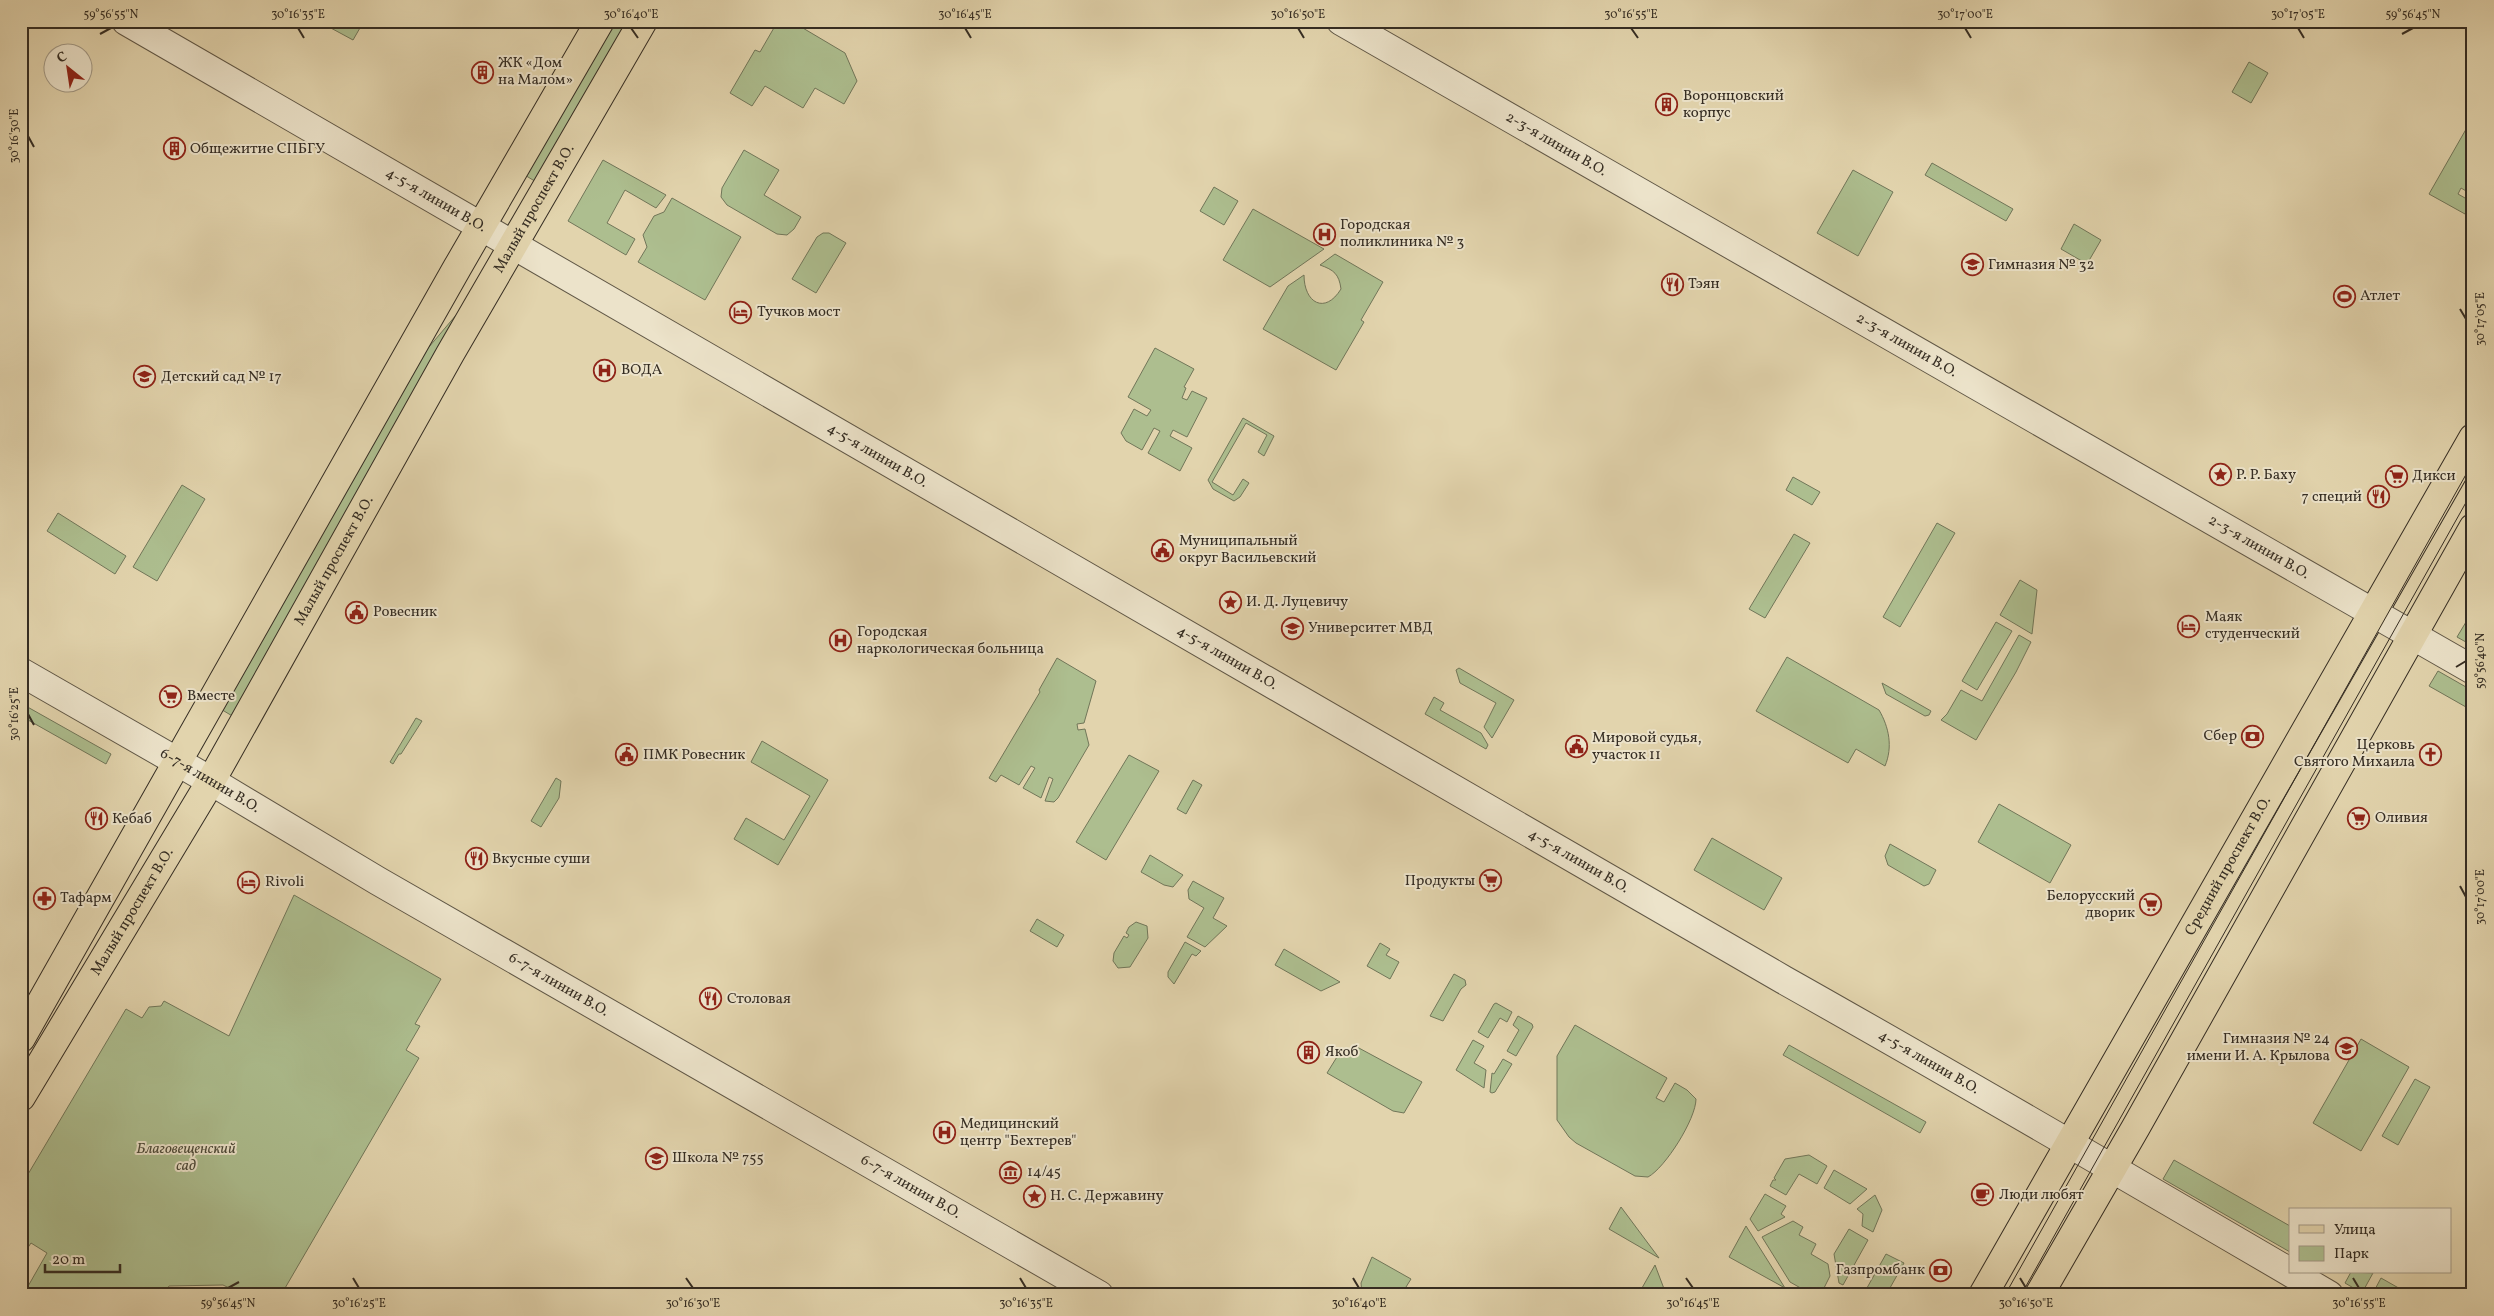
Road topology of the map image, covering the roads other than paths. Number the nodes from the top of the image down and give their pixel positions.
1 (126, 21) edge
2 (600, 21) edge
3 (643, 21) edge
4 (1341, 21) edge
5 (480, 227) junction
6 (513, 244) junction
7 (2473, 438) edge
8 (2473, 528) edge
9 (2373, 613) junction
10 (2412, 635) junction
11 (2473, 670) edge
12 (21, 672) edge
13 (178, 762) junction
14 (211, 781) junction
15 (21, 1038) edge
16 (21, 1097) edge
17 (2070, 1143) junction
18 (2112, 1169) junction
19 (2289, 1272) edge
20 (2293, 1274) edge
21 (1099, 1295) edge
22 (1983, 1295) edge
23 (2039, 1295) edge
24 (2329, 1295) edge

1 - 5 street, 4-5-я линии В.О.
2 - 5 main road, Малый проспект В.О.
3 - 6 main road, Малый проспект В.О.
4 - 9 street, 2-3-я линии В.О.
5 - 6 street, 4-5-я линии В.О.
5 - 13 main road, Малый проспект В.О.
6 - 14 main road, Малый проспект В.О.
6 - 17 street, 4-5-я линии В.О.
7 - 9 main road, Средний проспект В.О.
8 - 10 main road
9 - 10 street, 2-3-я линии В.О.
9 - 17 main road, Средний проспект В.О.
10 - 11 street, 2-3-я линии В.О.
10 - 18 main road
12 - 13 street, 6-7-я линии В.О.
13 - 14 street, 6-7-я линии В.О.
13 - 15 main road, Малый проспект В.О.
14 - 16 main road, Малый проспект В.О.
14 - 21 street, 6-7-я линии В.О.
17 - 18 street, 4-5-я линии В.О.
17 - 22 main road, Средний проспект В.О.
18 - 19 street, 4-5-я линии В.О.
18 - 23 main road
20 - 24 street, 4-5-я линии В.О.

